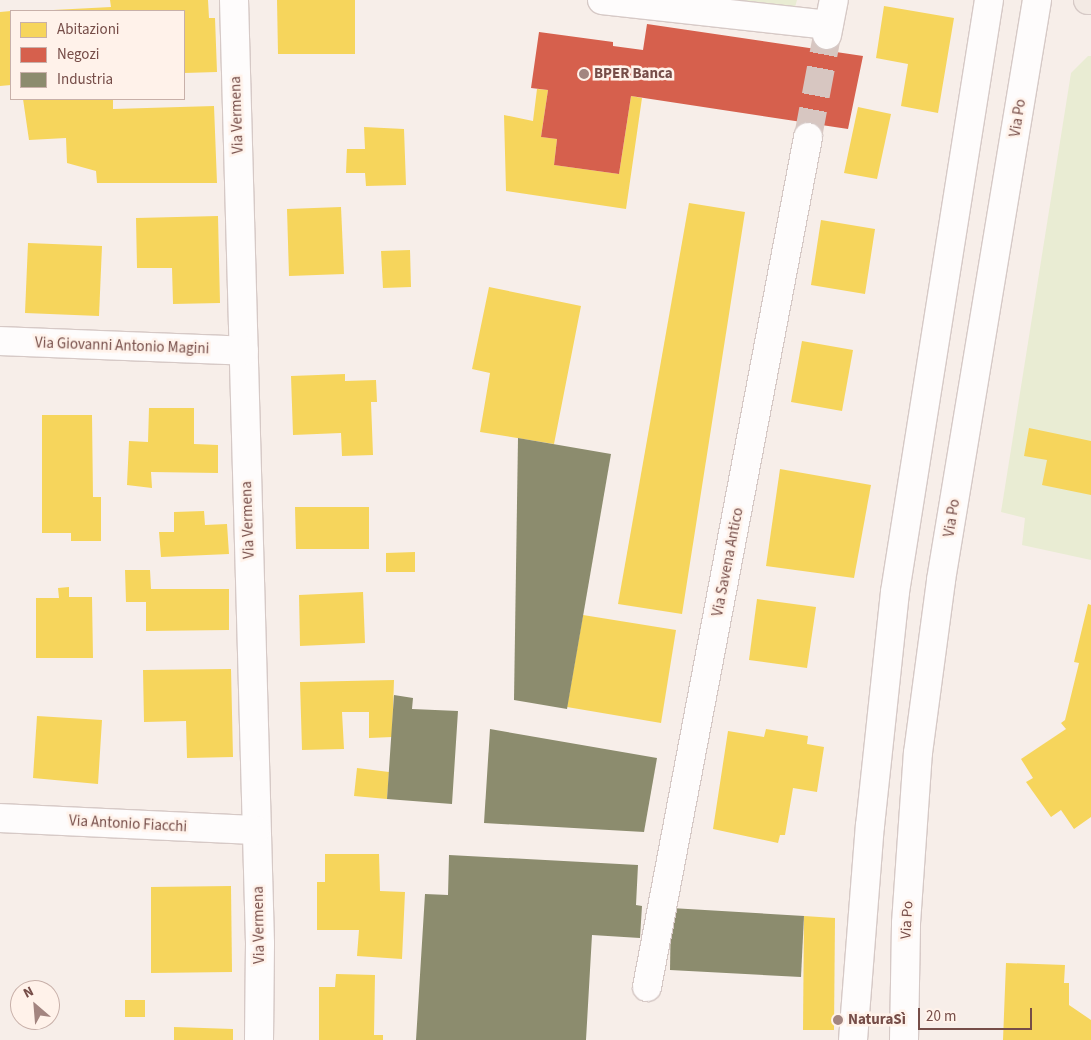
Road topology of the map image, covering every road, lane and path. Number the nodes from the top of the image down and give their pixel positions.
1 (234, 0) edge
2 (602, 0) edge
3 (989, 0) edge
4 (1037, 0) edge
5 (830, 20) edge
6 (808, 137) tunnel mouth
7 (0, 341) edge
8 (244, 351) junction
9 (0, 818) edge
10 (256, 830) junction
11 (647, 987) dead end
12 (259, 1040) edge
13 (853, 1040) edge
14 (904, 1040) edge

1 - 8 street, Via Vermena
2 - 5 street
3 - 13 street
4 - 14 street, Via Po
6 - 11 street, Via Savena Antico
7 - 8 street, Via Giovanni Antonio Magini
8 - 10 street, Via Vermena
9 - 10 street, Via Antonio Fiacchi
10 - 12 street, Via Vermena

